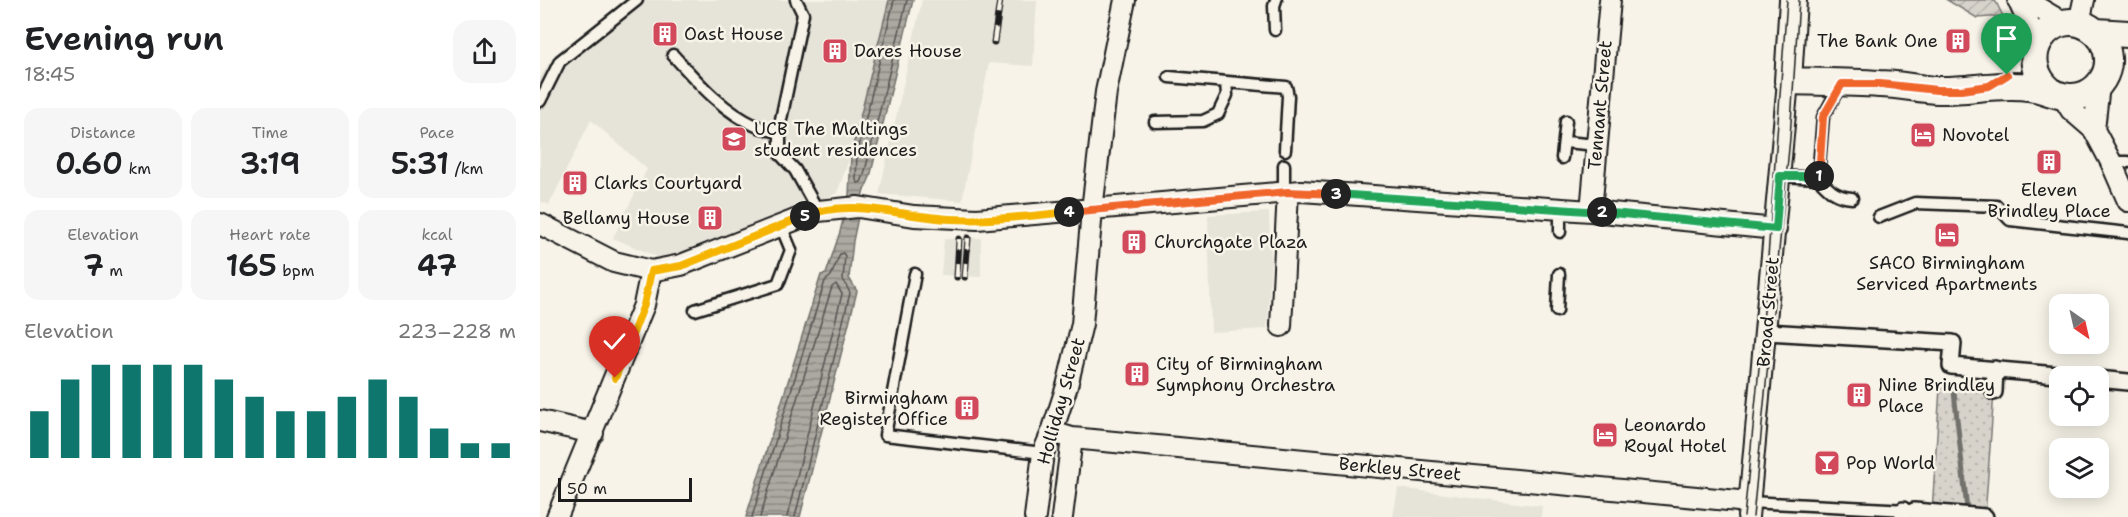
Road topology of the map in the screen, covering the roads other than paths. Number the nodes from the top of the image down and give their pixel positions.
1 (637, 0) edge
2 (796, 0) edge
3 (1125, 0) edge
4 (1276, 0) edge
5 (1610, 0) edge
6 (1792, 0) edge
7 (2018, 0) edge
8 (2025, 0) edge
9 (2081, 20) edge
10 (1275, 30) dead end
11 (2128, 34) edge
12 (673, 55) dead end
13 (2034, 56) junction
14 (2111, 75) edge
15 (1169, 77) dead end
16 (1788, 81) junction
17 (1226, 82) junction
18 (1842, 84) junction
19 (1989, 86) junction
20 (2057, 94) junction
21 (540, 101) edge
22 (1566, 121) dead end
23 (1155, 122) dead end
24 (2094, 130) junction
25 (779, 132) junction
26 (1565, 141) junction
27 (1597, 145) junction
28 (1285, 150) dead end
29 (1562, 158) dead end
30 (2120, 162) edge
31 (1284, 165) dead end
32 (1780, 176) junction
33 (1818, 178) junction
34 (1286, 192) junction
35 (1852, 198) dead end
36 (2128, 201) edge
37 (1560, 208) junction
38 (1092, 210) junction
39 (818, 211) junction
40 (1591, 211) junction
41 (1879, 217) dead end
42 (540, 224) edge
43 (781, 226) junction
44 (1776, 229) junction
45 (1560, 232) dead end
46 (2128, 233) edge
47 (651, 271) junction
48 (915, 274) dead end
49 (1559, 274) dead end
50 (695, 310) dead end
51 (1557, 312) dead end
52 (1281, 326) dead end
53 (1767, 332) junction
54 (1995, 369) junction
55 (2049, 374) edge
56 (2109, 380) edge
57 (2128, 382) edge
58 (1994, 392) dead end
59 (540, 421) edge
60 (593, 432) junction
61 (1052, 432) junction
62 (1072, 438) junction
63 (1043, 453) junction
64 (1749, 510) edge
65 (1907, 512) edge
66 (557, 517) edge
67 (1035, 517) edge
68 (1062, 517) edge
69 (1985, 517) edge

1 - 21 lane
2 - 25 lane
3 - 38 street, Holliday Street
4 - 10 lane
5 - 27 street, Tennant Street
6 - 16 street, Broad Street
7 - 13 street
8 - 9 street
9 - 11 street
9 - 13 street
9 - 14 street
12 - 25 lane
13 - 19 street
13 - 20 street
14 - 20 street
14 - 24 street
15 - 17 lane
16 - 18 street
16 - 32 street, Broad Street
17 - 23 lane
17 - 28 lane
18 - 19 street
18 - 33 lane
19 - 20 street
20 - 24 street
22 - 26 lane
24 - 30 street
25 - 39 lane
26 - 27 lane
26 - 29 lane
27 - 40 street, Tennant Street
30 - 36 street
31 - 34 lane
32 - 33 lane
32 - 44 street, Broad Street
33 - 35 lane
34 - 37 street
34 - 38 street
34 - 52 street
37 - 40 street
37 - 45 lane
38 - 39 street
38 - 61 street, Holliday Street
39 - 43 street
40 - 44 street
41 - 46 lane
42 - 47 street
43 - 47 street
43 - 50 lane
44 - 53 street, Broad Street
47 - 60 street
48 - 63 lane
49 - 51 lane
53 - 54 street
53 - 64 street, Broad Street
54 - 55 street
54 - 58 street
56 - 57 street
59 - 60 street
60 - 66 street
61 - 62 street, Berkley Street
61 - 63 street, Holliday Street
62 - 64 street, Berkley Street
62 - 68 street
63 - 67 street, Holliday Street
64 - 65 lane
65 - 69 street

